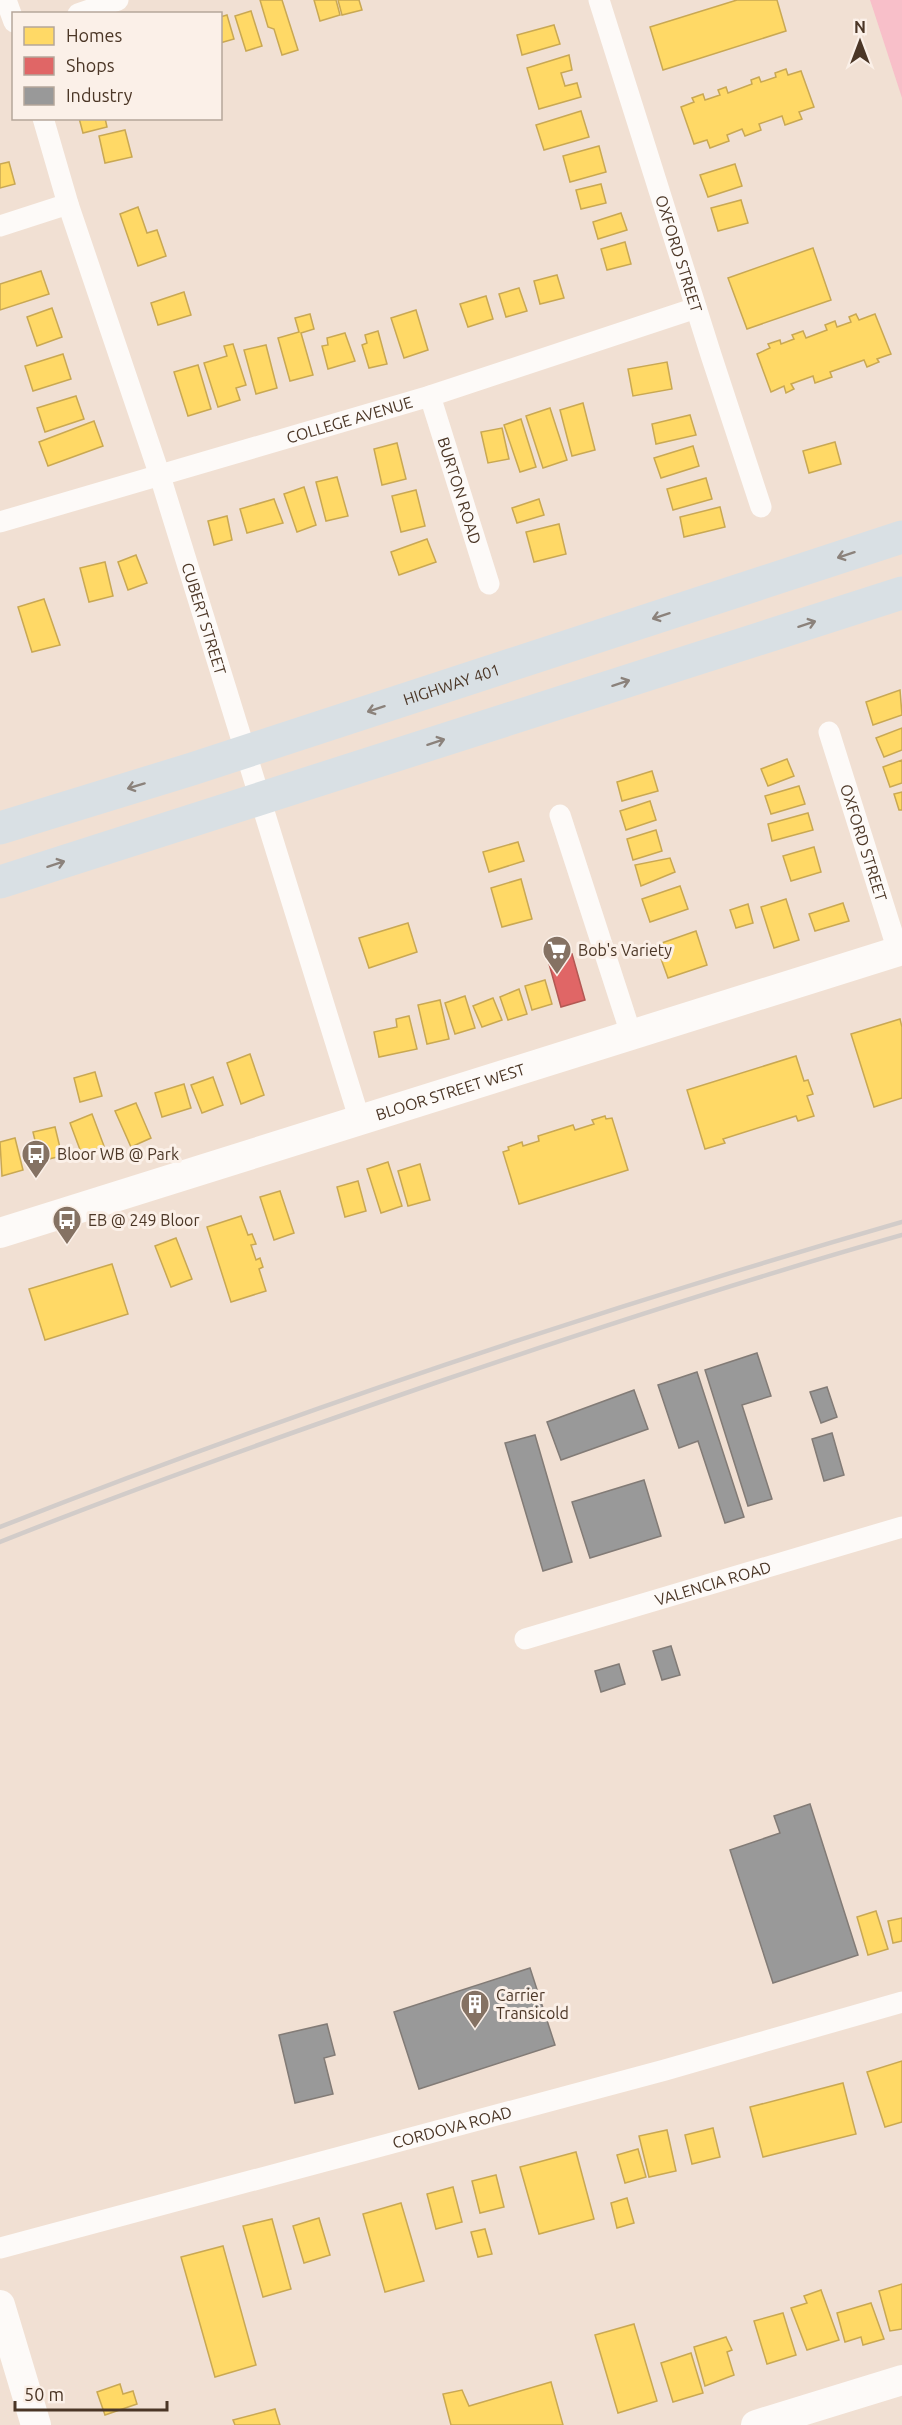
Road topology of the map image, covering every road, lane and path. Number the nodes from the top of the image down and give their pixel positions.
1 (6, 0) edge
2 (118, 0) edge
3 (599, 0) edge
4 (84, 12) edge
5 (12, 16) edge
6 (44, 120) edge
7 (68, 204) junction
8 (0, 226) edge
9 (696, 308) junction
10 (430, 396) junction
11 (160, 476) junction
12 (761, 507) dead end
13 (0, 522) edge
14 (902, 537) edge
15 (489, 584) dead end
16 (902, 593) edge
17 (829, 732) dead end
18 (560, 815) dead end
19 (0, 828) edge
20 (0, 882) edge
21 (900, 950) edge
22 (631, 1034) junction
23 (360, 1121) junction
24 (0, 1233) edge
25 (902, 1527) edge
26 (525, 1639) dead end
27 (902, 2002) edge
28 (0, 2248) edge
29 (0, 2305) edge
30 (902, 2380) edge
31 (36, 2425) edge
32 (756, 2425) edge

1 - 5 street
2 - 4 street
3 - 9 street, OXFORD STREET
6 - 7 street, CUBERT STREET
7 - 8 street
7 - 11 street, CUBERT STREET
9 - 10 street, COLLEGE AVENUE
9 - 12 street, OXFORD STREET
10 - 11 street, COLLEGE AVENUE
10 - 15 street, BURTON ROAD
11 - 13 street, COLLEGE AVENUE
11 - 23 street, CUBERT STREET
14 -> 19 highway, HIGHWAY 401
20 -> 16 highway
17 - 21 street, OXFORD STREET
18 - 22 street
21 - 22 main road, BLOOR STREET WEST
22 - 23 main road, BLOOR STREET WEST
23 - 24 main road, BLOOR STREET WEST
25 - 26 street, VALENCIA ROAD
27 - 28 street, CORDOVA ROAD
29 - 31 main road
30 - 32 main road

